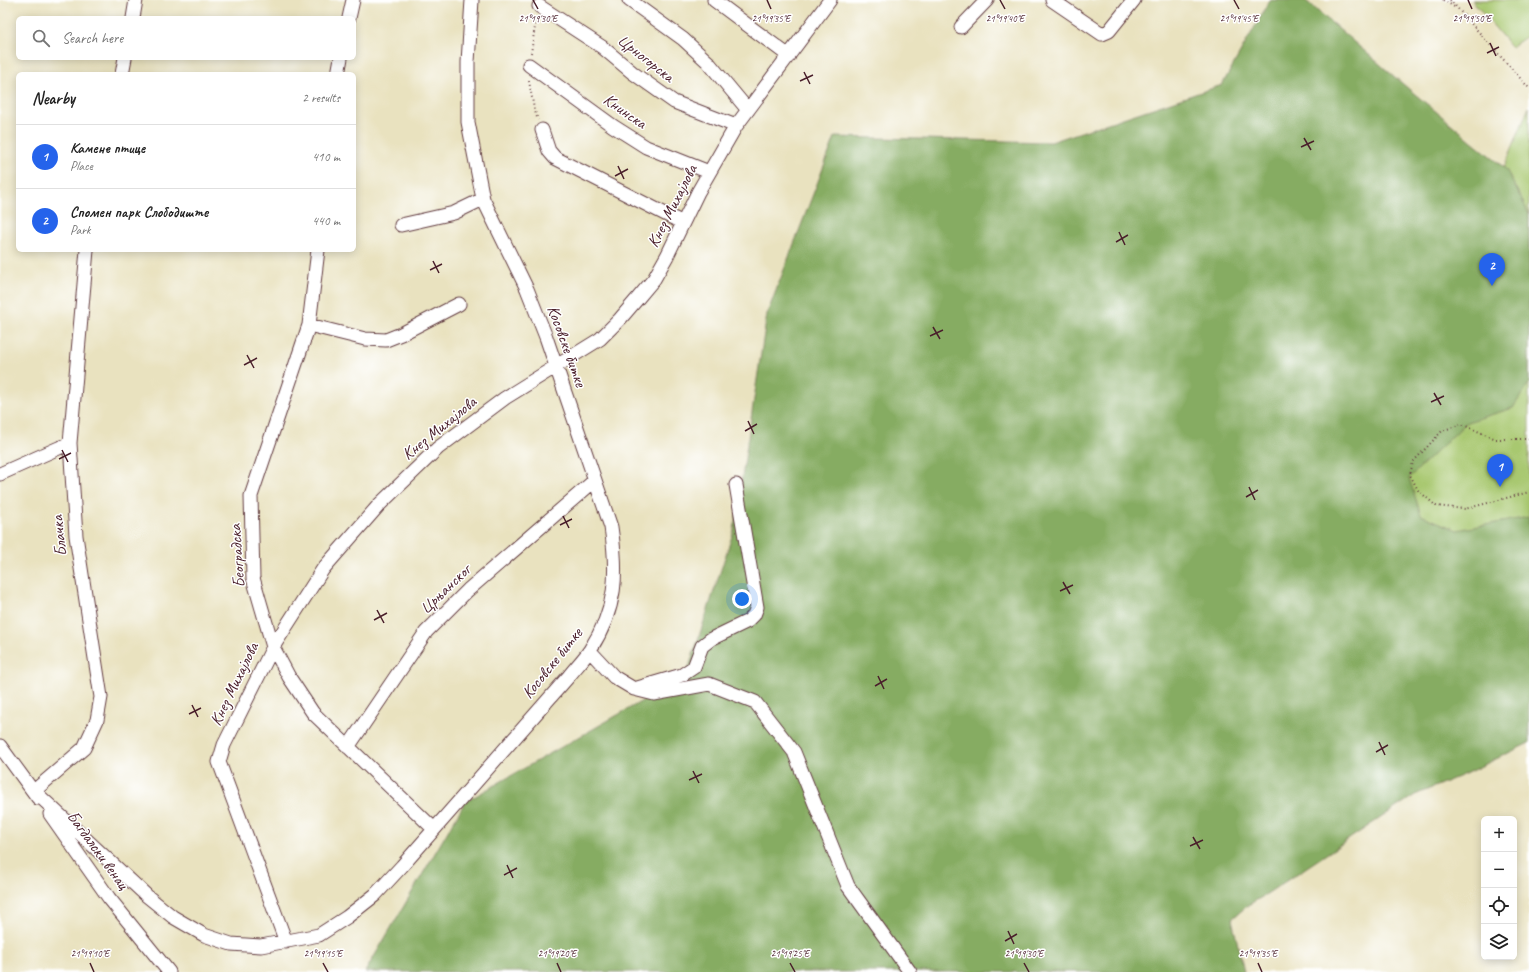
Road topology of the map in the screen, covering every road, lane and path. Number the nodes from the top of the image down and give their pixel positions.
1 (136, 0) edge
2 (353, 0) edge
3 (472, 0) edge
4 (629, 0) edge
5 (714, 0) edge
6 (830, 0) edge
7 (987, 0) edge
8 (1052, 0) edge
9 (1134, 0) edge
10 (1443, 0) edge
11 (1450, 0) edge
12 (539, 6) dead end
13 (1459, 10) junction
14 (133, 16) edge
15 (349, 16) edge
16 (961, 27) dead end
17 (789, 56) junction
18 (125, 60) edge
19 (340, 60) edge
20 (530, 65) dead end
21 (122, 72) edge
22 (338, 72) edge
23 (1529, 88) edge
24 (748, 110) junction
25 (736, 126) junction
26 (542, 130) dead end
27 (709, 172) junction
28 (483, 199) junction
29 (683, 223) junction
30 (401, 225) dead end
31 (87, 252) edge
32 (318, 252) edge
33 (460, 304) dead end
34 (309, 324) junction
35 (555, 366) junction
36 (1529, 439) edge
37 (70, 443) junction
38 (0, 474) edge
39 (594, 481) junction
40 (736, 485) dead end
41 (1529, 492) edge
42 (273, 647) junction
43 (590, 651) junction
44 (634, 689) junction
45 (0, 746) edge
46 (348, 747) junction
47 (34, 792) junction
48 (434, 829) junction
49 (286, 942) junction
50 (169, 972) edge
51 (910, 972) edge

1 - 14 street
2 - 15 street
3 - 28 street, Косовске битке
4 - 24 street
5 - 17 street
6 - 17 street, Кнез Михајлова
7 - 16 street
8 - 9 street
10 - 13 path
11 - 13 path
12 - 25 street, Црногорска
13 - 23 path
17 - 24 street, Кнез Михајлова
18 - 21 street
19 - 22 street
20 - 27 street, Книнска
24 - 25 street, Кнез Михајлова
25 - 27 street, Кнез Михајлова
26 - 29 street
27 - 29 street, Кнез Михајлова
28 - 30 street
28 - 35 street, Косовске битке
29 - 35 street, Кнез Михајлова
31 - 37 street, Блачка
32 - 34 street, Београдска
33 - 34 street
34 - 42 street, Београдска
35 - 39 street, Косовске битке
35 - 42 street, Кнез Михајлова
36 - 41 path
37 - 38 street
37 - 47 street, Блачка
39 - 43 street, Косовске битке
39 - 46 street, Црњанског
40 - 44 street
42 - 46 street, Београдска
42 - 49 street, Кнез Михајлова
43 - 44 street
43 - 48 street, Косовске битке
44 - 51 street
45 - 47 street, Багдалски венац
46 - 48 street, Београдска
47 - 49 street, Косовске битке
47 - 50 street, Багдалски венац
48 - 49 street, Косовске битке

